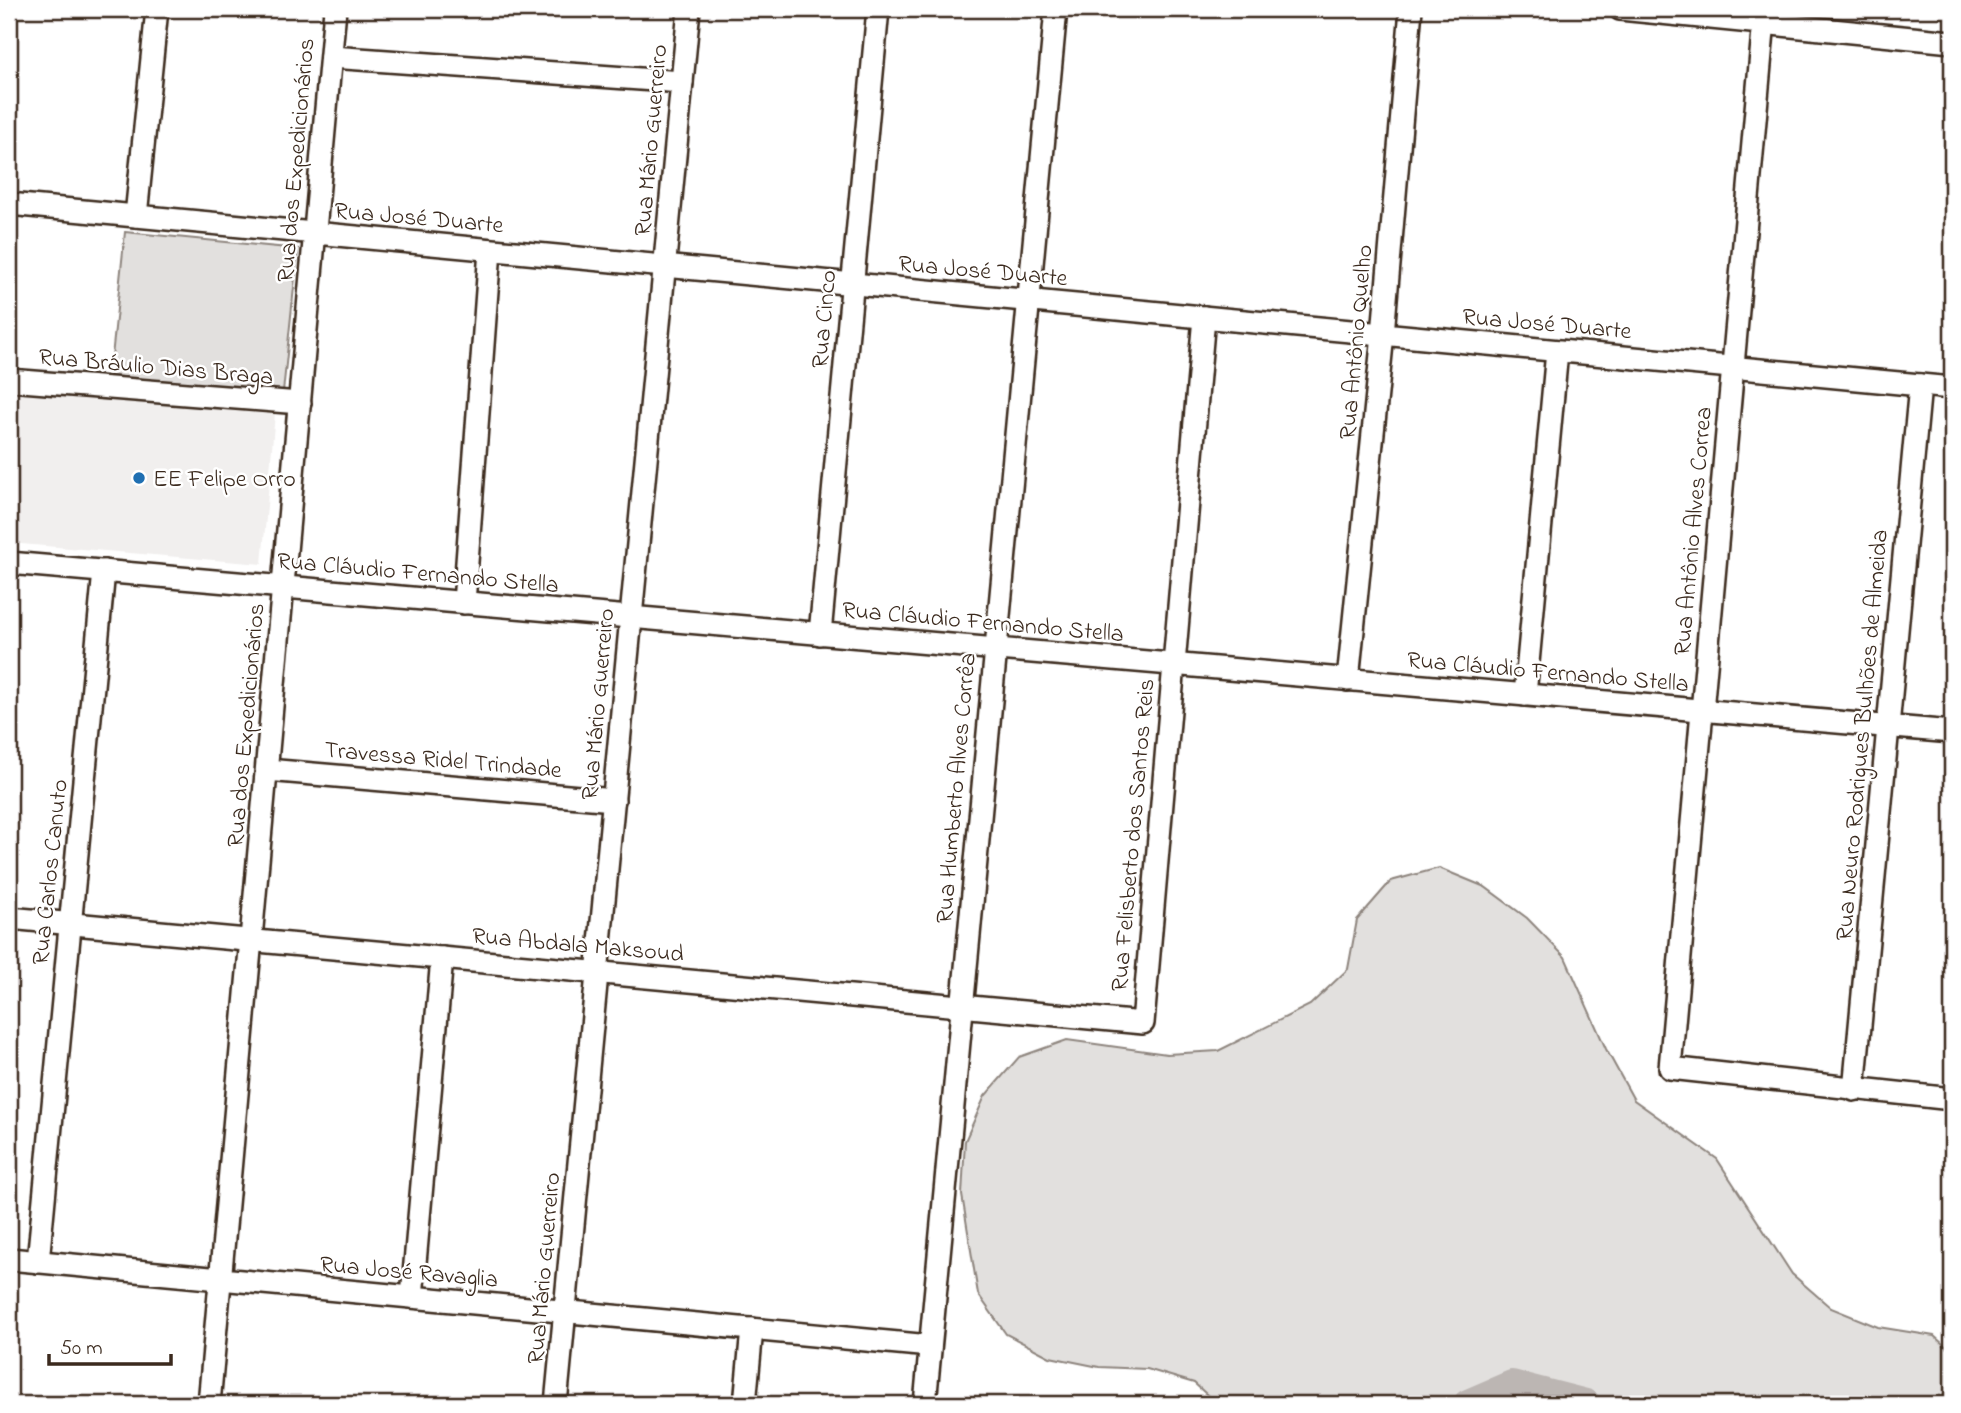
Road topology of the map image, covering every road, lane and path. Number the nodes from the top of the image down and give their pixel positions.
1 (157, 9) edge
2 (335, 9) edge
3 (689, 9) edge
4 (878, 9) edge
5 (1056, 9) edge
6 (1411, 9) edge
7 (1620, 9) edge
8 (1765, 16) edge
9 (1952, 42) edge
10 (331, 57) junction
11 (682, 82) junction
12 (9, 204) edge
13 (136, 216) junction
14 (315, 233) junction
15 (490, 250) junction
16 (664, 266) junction
17 (853, 284) junction
18 (1028, 300) junction
19 (1204, 317) junction
20 (1383, 334) junction
21 (1557, 351) junction
22 (1733, 367) junction
23 (9, 380) edge
24 (1920, 385) junction
25 (1952, 388) edge
26 (300, 403) junction
27 (9, 563) edge
28 (104, 571) junction
29 (283, 587) junction
30 (464, 603) junction
31 (631, 617) junction
32 (820, 634) junction
33 (995, 649) junction
34 (1172, 664) junction
35 (1348, 680) junction
36 (1525, 695) junction
37 (1702, 710) junction
38 (1888, 727) junction
39 (1952, 732) edge
40 (267, 770) junction
41 (614, 800) junction
42 (9, 918) edge
43 (70, 924) junction
44 (252, 941) junction
45 (442, 958) junction
46 (597, 973) junction
47 (961, 1006) junction
48 (1143, 1023) joint
49 (1854, 1090) junction
50 (1952, 1100) edge
51 (9, 1259) edge
52 (38, 1262) junction
53 (221, 1279) junction
54 (412, 1297) junction
55 (565, 1312) junction
56 (752, 1329) junction
57 (930, 1346) junction
58 (209, 1404) edge
59 (556, 1404) edge
60 (745, 1404) edge
61 (925, 1404) edge

1 - 13 street
2 - 10 street, Rua dos Expedicionários
3 - 11 street, Rua Mário Guerreiro
4 - 17 street, Rua Cinco
5 - 18 street, Rua Humberto Alves Corrêa
6 - 20 street, Rua Antônio Quelho
7 - 8 street
8 - 9 street
8 - 22 street, Rua Antônio Alves Correa
10 - 11 street
10 - 14 street, Rua dos Expedicionários
11 - 16 street, Rua Mário Guerreiro
12 - 13 street, Rua José Duarte
13 - 14 street, Rua José Duarte
14 - 15 street, Rua José Duarte
14 - 26 street, Rua dos Expedicionários
15 - 16 street, Rua José Duarte
15 - 30 street
16 - 17 street, Rua José Duarte
16 - 31 street, Rua Mário Guerreiro
17 - 18 street, Rua José Duarte
17 - 32 street, Rua Cinco
18 - 19 street, Rua José Duarte
18 - 33 street, Rua Humberto Alves Corrêa
19 - 20 street, Rua José Duarte
19 - 34 street, Rua Felisberto dos Santos Reis
20 - 21 street, Rua José Duarte
20 - 35 street, Rua Antônio Quelho
21 - 22 street, Rua José Duarte
21 - 36 street
22 - 24 street, Rua José Duarte
22 - 37 street, Rua Antônio Alves Correa
23 - 26 street, Rua Bráulio Dias Braga
24 - 25 street, Rua José Duarte
24 - 38 street, Rua Neuro Rodrigues Bulhões de Almeida
26 - 29 street, Rua dos Expedicionários
27 - 28 street, Rua Cláudio Fernando Stella
28 - 29 street, Rua Cláudio Fernando Stella
28 - 43 street, Rua Carlos Canuto
29 - 30 street, Rua Cláudio Fernando Stella
29 - 40 street, Rua dos Expedicionários
30 - 31 street, Rua Cláudio Fernando Stella
31 - 32 street, Rua Cláudio Fernando Stella
31 - 41 street, Rua Mário Guerreiro
32 - 33 street, Rua Cláudio Fernando Stella
33 - 34 street, Rua Cláudio Fernando Stella
33 - 47 street, Rua Humberto Alves Corrêa
34 - 35 street, Rua Cláudio Fernando Stella
34 - 48 street, Rua Felisberto dos Santos Reis
35 - 36 street, Rua Cláudio Fernando Stella
36 - 37 street, Rua Cláudio Fernando Stella
37 - 38 street, Rua Cláudio Fernando Stella
37 - 49 street, Rua Antônio Alves Correa
38 - 39 street, Rua Cláudio Fernando Stella
38 - 49 street, Rua Neuro Rodrigues Bulhões de Almeida
40 - 41 street, Travessa Ridel Trindade
40 - 44 street, Rua dos Expedicionários
41 - 46 street, Rua Mário Guerreiro
42 - 43 street, Rua Abdala Maksoud
43 - 44 street, Rua Abdala Maksoud
43 - 52 street, Rua Carlos Canuto
44 - 45 street, Rua Abdala Maksoud
44 - 53 street, Rua dos Expedicionários
45 - 46 street, Rua Abdala Maksoud
45 - 54 street
46 - 47 street, Rua Abdala Maksoud
46 - 55 street, Rua Mário Guerreiro
47 - 48 street, Rua Abdala Maksoud
47 - 57 street, Rua Humberto Alves Corrêa
49 - 50 street, Rua Antônio Alves Correa
51 - 52 street, Rua José Ravaglia
52 - 53 street, Rua José Ravaglia
53 - 54 street, Rua José Ravaglia
53 - 58 street, Rua dos Expedicionários
54 - 55 street, Rua José Ravaglia
55 - 56 street, Rua José Ravaglia
55 - 59 street, Rua Mário Guerreiro
56 - 57 street, Rua José Ravaglia
56 - 60 street
57 - 61 street, Rua Humberto Alves Corrêa

